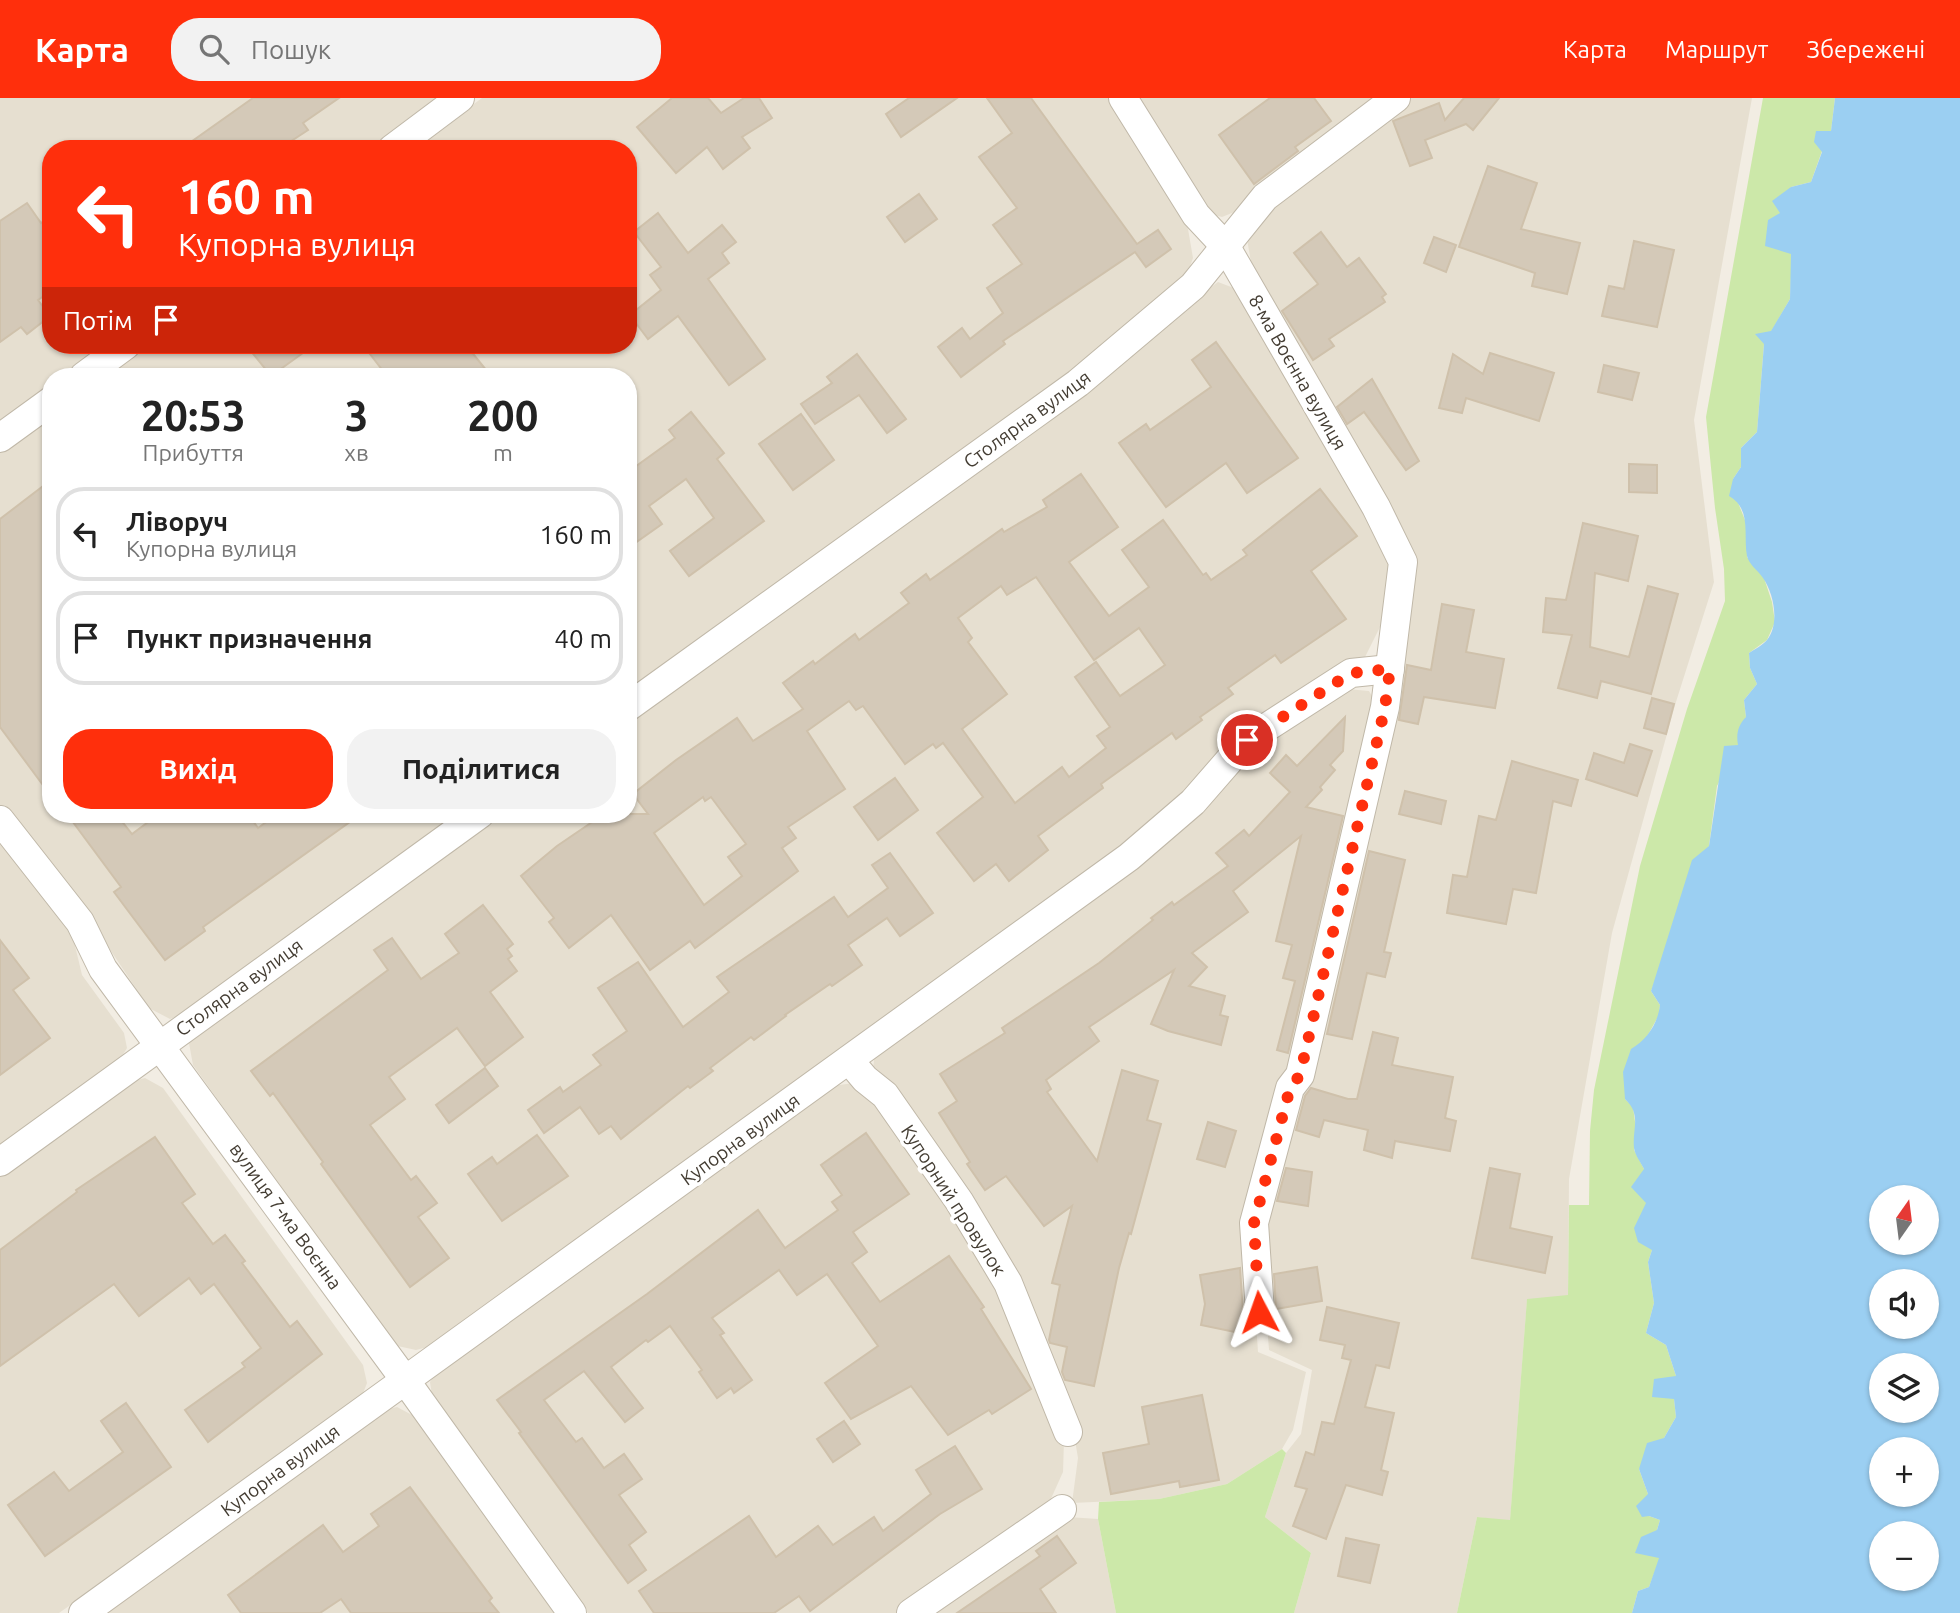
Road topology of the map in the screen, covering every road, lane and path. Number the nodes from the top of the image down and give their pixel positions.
1 (460, 98) edge
2 (1123, 98) edge
3 (1396, 98) edge
4 (404, 140) edge
5 (1226, 247) junction
6 (114, 354) edge
7 (95, 368) edge
8 (42, 408) edge
9 (0, 438) edge
10 (1390, 669) junction
11 (637, 701) edge
12 (0, 820) edge
13 (467, 823) edge
14 (159, 1044) junction
15 (849, 1060) junction
16 (0, 1162) edge
17 (1259, 1312) dead end
18 (405, 1380) junction
19 (1068, 1432) dead end
20 (1062, 1509) dead end
21 (83, 1613) edge
22 (572, 1613) edge
23 (911, 1613) edge

1 - 4 street
2 - 5 street, 8-ма Воєнна вулиця
3 - 5 street, Столярна вулиця
5 - 10 street, 8-ма Воєнна вулиця
5 - 11 street, Столярна вулиця
6 - 7 street
8 - 9 street
10 - 15 street, Купорна вулиця
10 - 17 street, 8-ма Воєнна вулиця
12 - 14 street, вулиця 7-ма Воєнна
13 - 14 street, Столярна вулиця
14 - 16 street, Столярна вулиця
14 - 18 street, вулиця 7-ма Воєнна
15 - 18 street, Купорна вулиця
15 - 19 street, Купорний провулок
18 - 21 street, Купорна вулиця
18 - 22 street, вулиця 7-ма Воєнна
20 - 23 street

